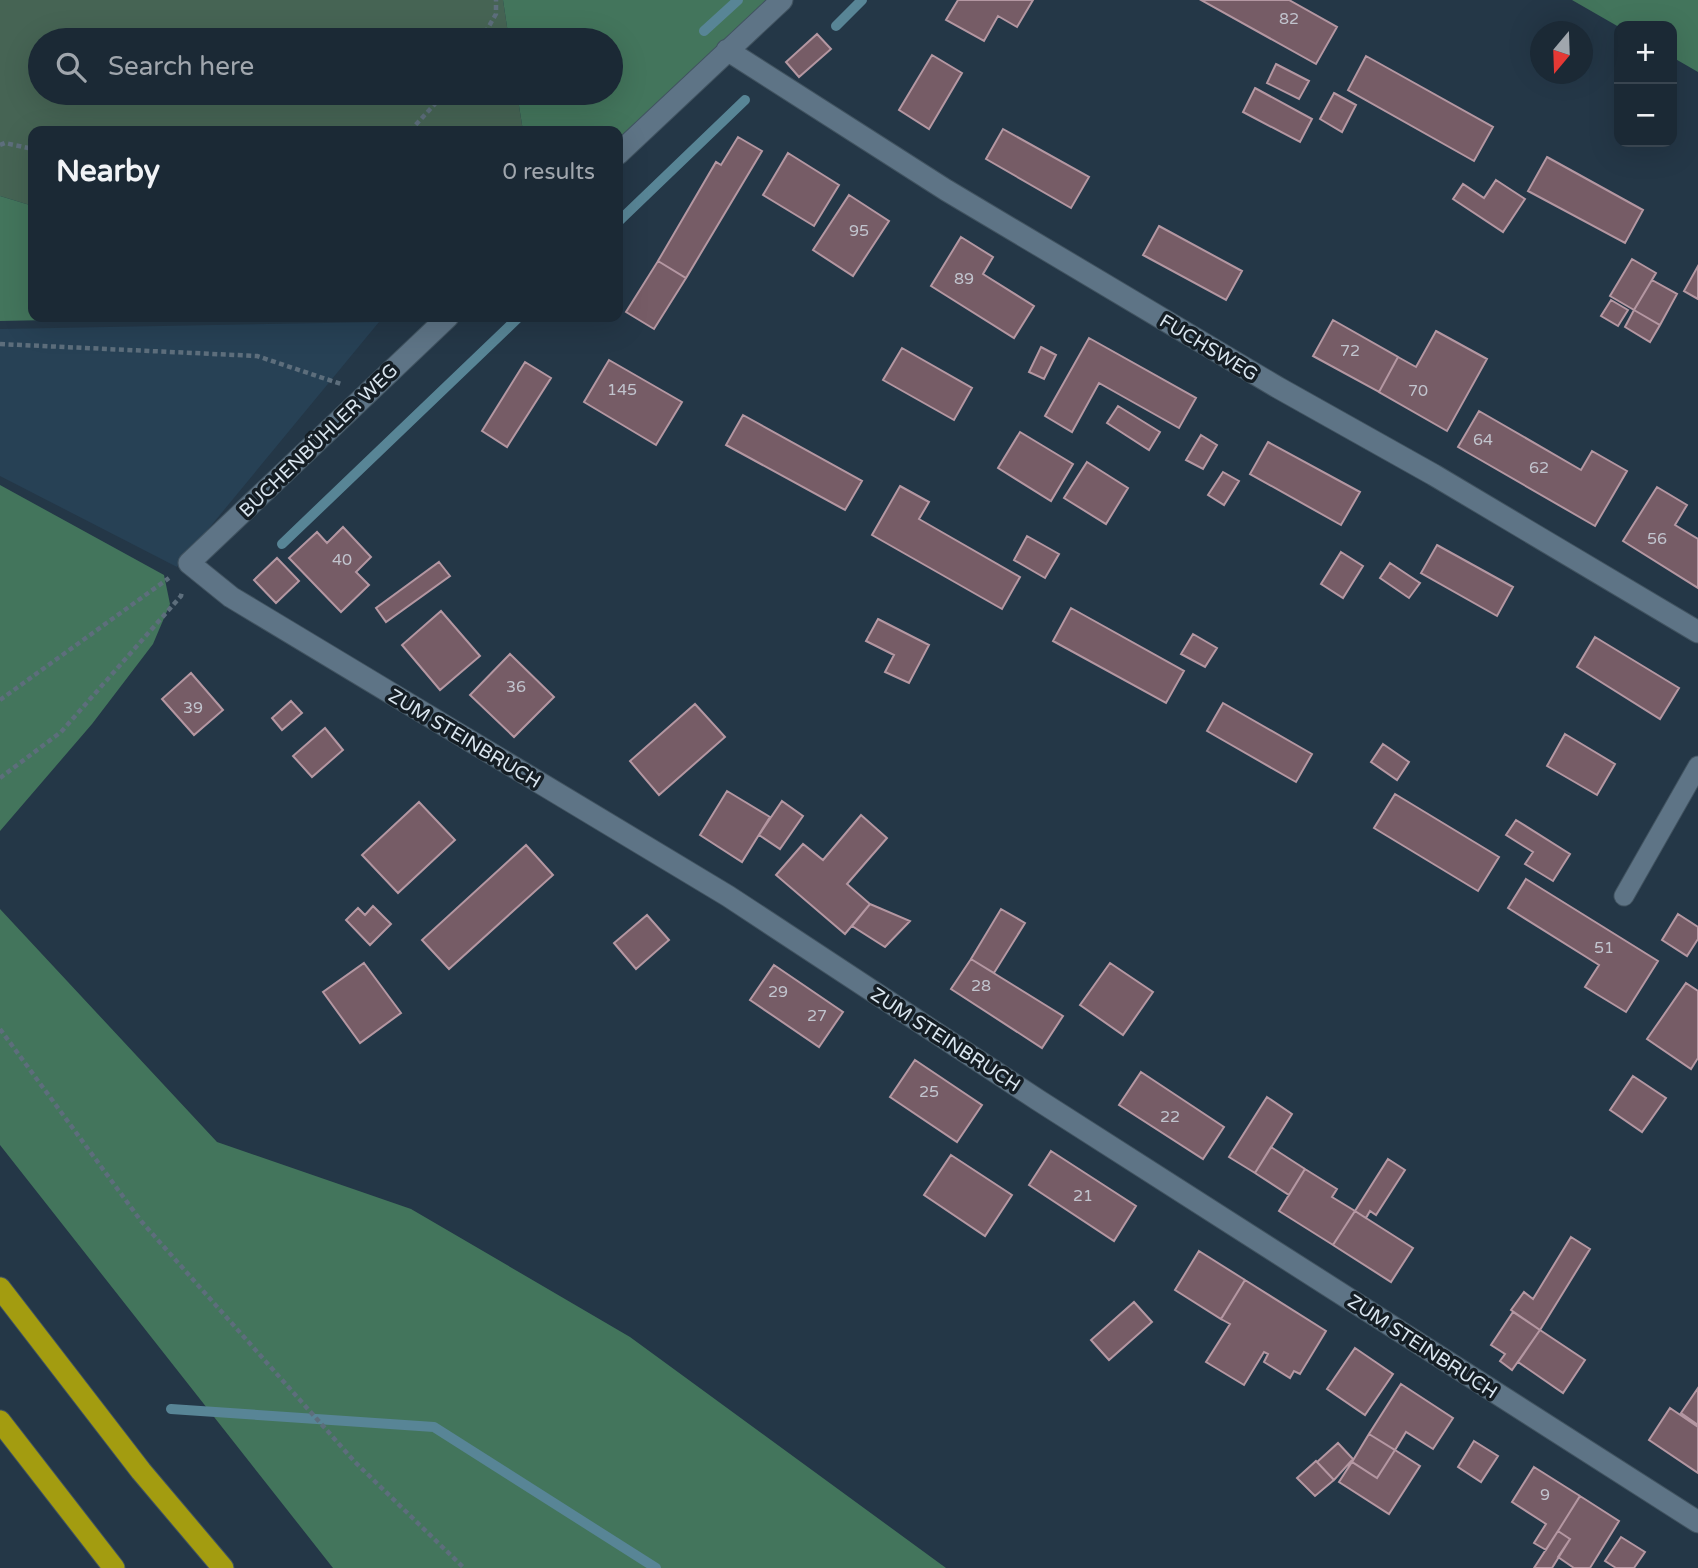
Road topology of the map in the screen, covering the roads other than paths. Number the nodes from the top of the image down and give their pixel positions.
1 (782, 0) edge
2 (727, 50) junction
3 (623, 149) edge
4 (443, 322) edge
5 (189, 564) joint
6 (1698, 632) edge
7 (1698, 766) edge
8 (1624, 896) dead end
9 (0, 1289) edge
10 (0, 1421) edge
11 (1698, 1522) edge
12 (114, 1568) edge
13 (223, 1568) edge

1 - 2 street
2 - 3 street
2 - 6 street, FUCHSWEG
4 - 5 street, BUCHENBÜHLER WEG
5 - 11 street, ZUM STEINBRUCH
7 - 8 lane
9 - 13 highway
10 - 12 highway

